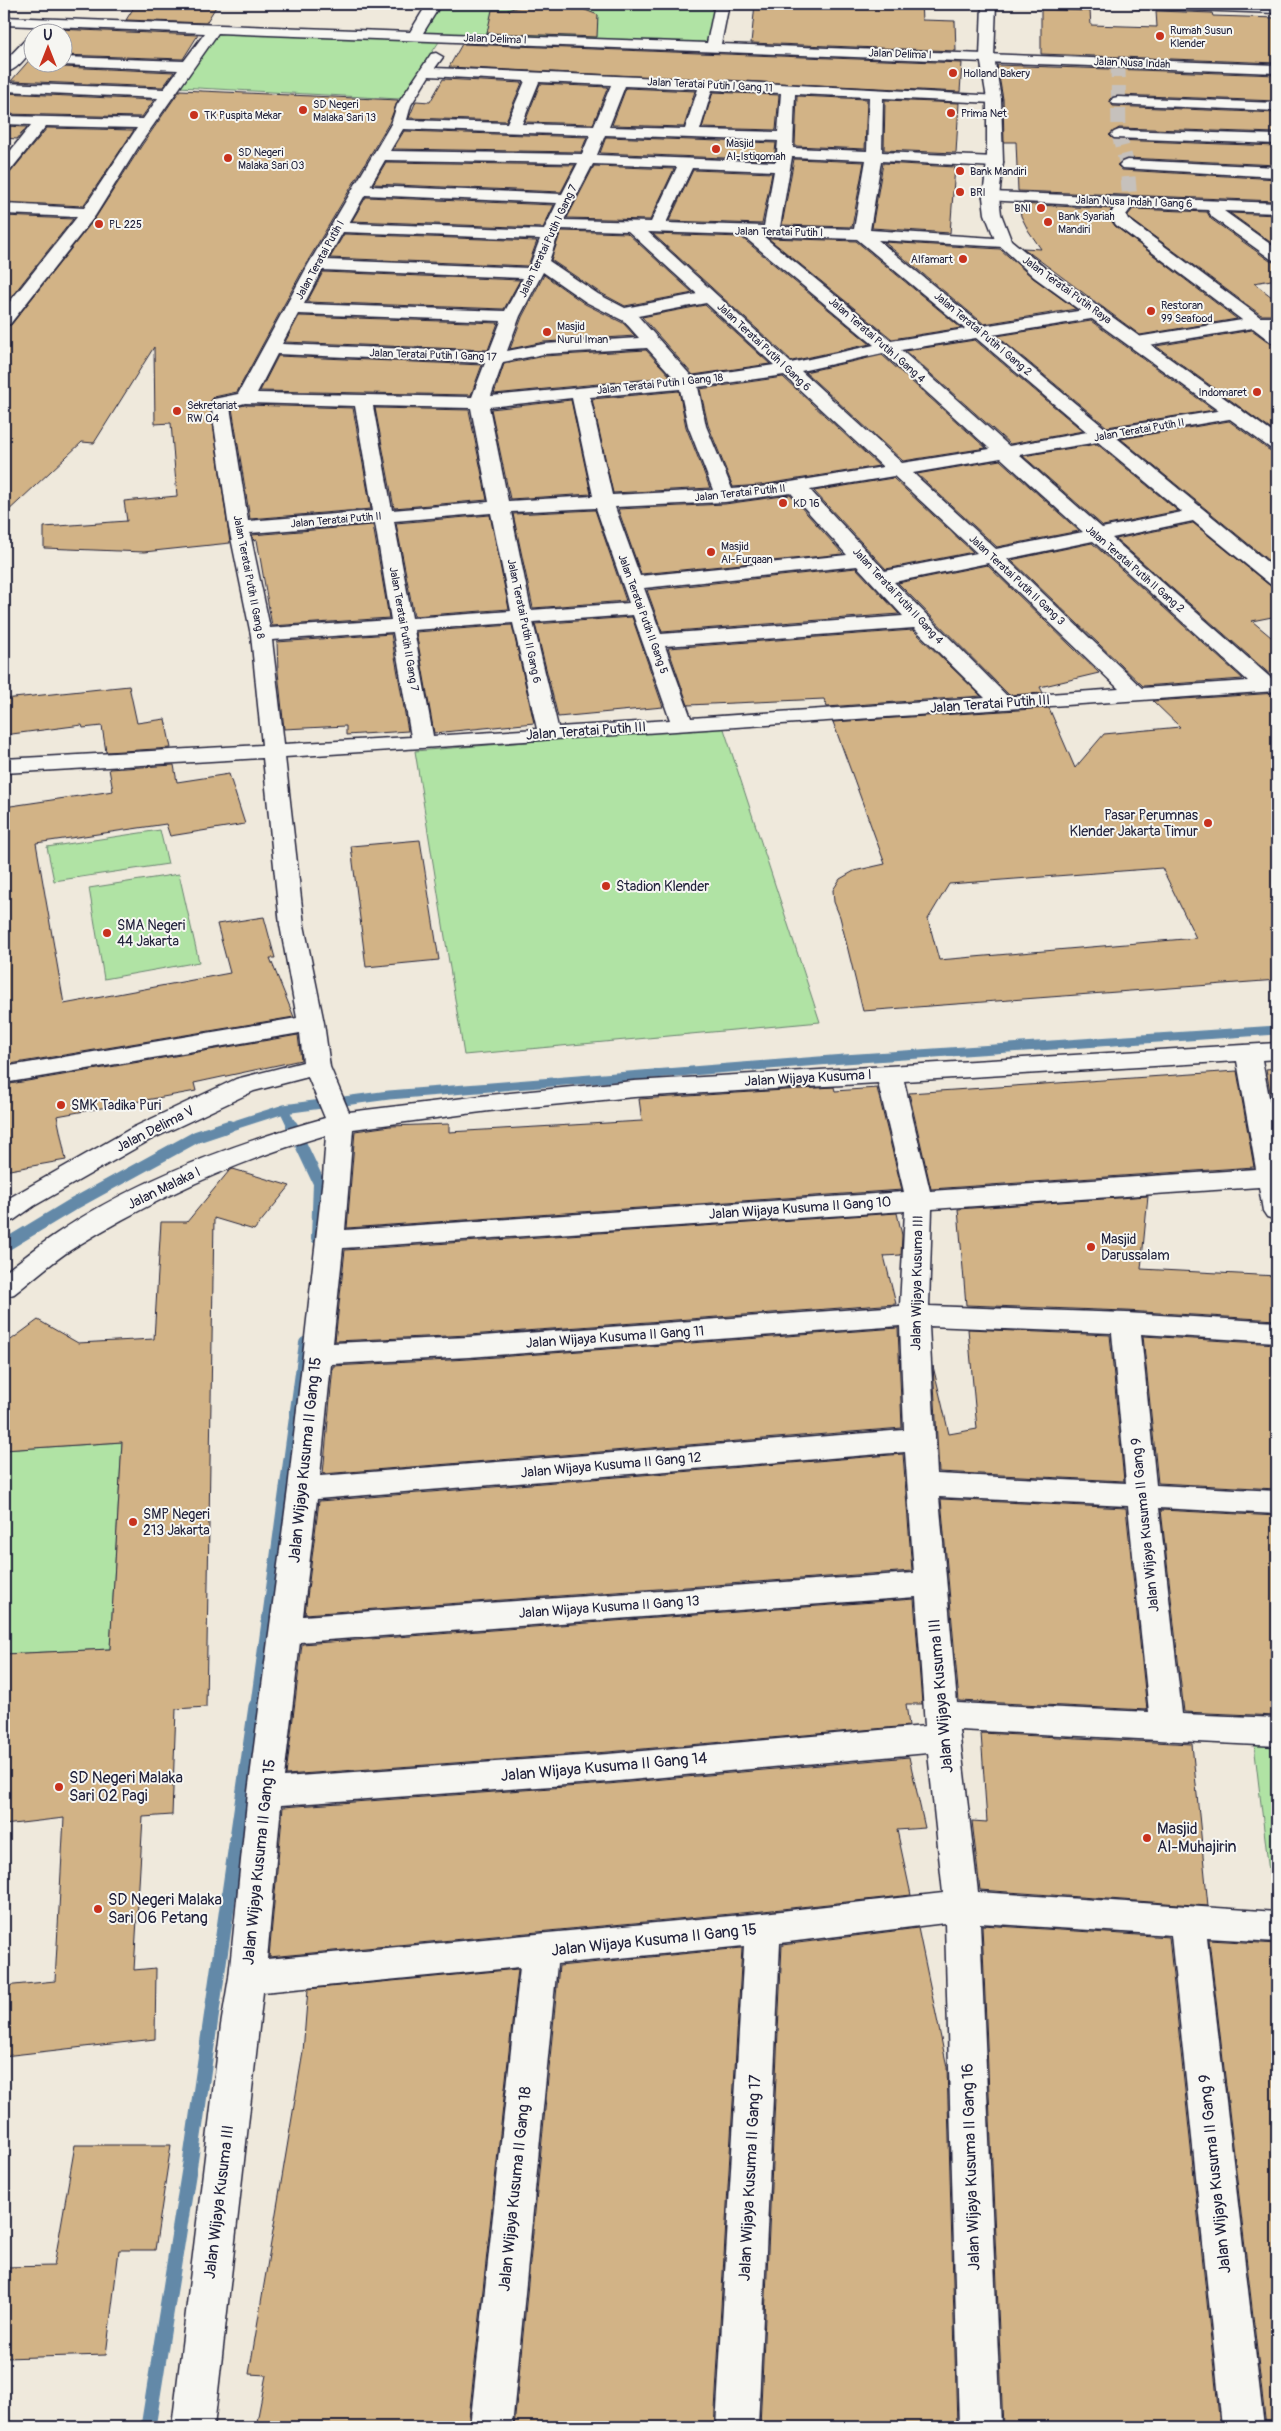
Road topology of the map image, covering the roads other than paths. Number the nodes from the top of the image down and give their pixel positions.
1 (434, 4) edge
2 (722, 4) edge
3 (989, 4) edge
4 (1135, 4) edge
5 (1277, 9) edge
6 (4, 21) edge
7 (22, 24) edge
8 (72, 27) edge
9 (215, 28) junction
10 (415, 36) junction
11 (448, 37) junction
12 (713, 47) junction
13 (22, 52) edge
14 (987, 57) junction
15 (16, 59) junction
16 (22, 59) edge
17 (72, 61) edge
18 (190, 66) junction
19 (4, 69) edge
20 (1277, 69) edge
21 (426, 72) junction
22 (534, 77) junction
23 (620, 80) junction
24 (707, 84) junction
25 (4, 87) edge
26 (788, 89) junction
27 (876, 93) junction
28 (170, 94) junction
29 (994, 99) junction
30 (1118, 101) dead end
31 (1277, 107) edge
32 (4, 120) edge
33 (42, 121) junction
34 (148, 124) junction
35 (398, 124) junction
36 (512, 129) junction
37 (600, 132) junction
38 (691, 135) junction
39 (1119, 135) dead end
40 (1277, 140) edge
41 (784, 152) junction
42 (380, 155) junction
43 (874, 156) junction
44 (588, 159) junction
45 (995, 162) junction
46 (687, 163) junction
47 (1127, 165) dead end
48 (4, 169) edge
49 (1277, 172) edge
50 (358, 190) junction
51 (992, 197) junction
52 (566, 199) junction
53 (1130, 201) junction
54 (1217, 206) junction
55 (1277, 208) edge
56 (4, 209) edge
57 (89, 213) junction
58 (338, 227) junction
59 (633, 227) junction
60 (656, 228) junction
61 (552, 229) junction
62 (770, 230) junction
63 (747, 231) junction
64 (861, 234) junction
65 (1004, 242) junction
66 (1277, 256) edge
67 (316, 265) junction
68 (538, 268) junction
69 (709, 297) junction
70 (292, 309) junction
71 (6, 313) edge
72 (625, 313) junction
73 (1097, 313) junction
74 (511, 316) junction
75 (1277, 319) edge
76 (1256, 323) junction
77 (981, 331) junction
78 (1277, 338) edge
79 (652, 342) junction
80 (1138, 342) junction
81 (887, 347) junction
82 (272, 349) junction
83 (496, 358) junction
84 (786, 369) junction
85 (688, 384) junction
86 (580, 392) junction
87 (245, 398) junction
88 (363, 400) junction
89 (479, 403) junction
90 (220, 404) joint
91 (1235, 413) junction
92 (1102, 437) junction
93 (1277, 444) edge
94 (1005, 453) junction
95 (895, 469) junction
96 (796, 487) junction
97 (725, 496) junction
98 (604, 502) junction
99 (500, 507) junction
100 (384, 515) junction
101 (1196, 515) junction
102 (239, 528) junction
103 (1095, 534) junction
104 (991, 555) junction
105 (864, 559) junction
106 (882, 578) junction
107 (1277, 580) edge
108 (632, 583) junction
109 (641, 608) junction
110 (522, 616) junction
111 (919, 621) junction
112 (404, 626) junction
113 (261, 635) junction
114 (654, 641) junction
115 (1272, 685) edge
116 (1136, 694) junction
117 (1002, 703) junction
118 (683, 725) junction
119 (549, 734) junction
120 (423, 742) junction
121 (274, 751) junction
122 (4, 766) edge
123 (311, 1024) junction
124 (1277, 1051) edge
125 (1248, 1053) junction
126 (888, 1073) junction
127 (4, 1075) edge
128 (321, 1077) junction
129 (339, 1117) junction
130 (1271, 1177) junction
131 (919, 1200) junction
132 (1277, 1211) edge
133 (4, 1214) edge
134 (329, 1240) junction
135 (4, 1287) edge
136 (914, 1315) junction
137 (1126, 1322) junction
138 (1277, 1332) edge
139 (317, 1354) junction
140 (919, 1440) junction
141 (923, 1485) junction
142 (304, 1489) junction
143 (1142, 1496) junction
144 (1277, 1502) edge
145 (931, 1584) junction
146 (286, 1630) junction
147 (1167, 1726) junction
148 (943, 1727) junction
149 (1277, 1732) edge
150 (265, 1792) junction
151 (962, 1906) junction
152 (1187, 1920) junction
153 (1277, 1927) edge
154 (763, 1929) junction
155 (540, 1951) junction
156 (247, 1977) junction
157 (193, 2427) edge
158 (491, 2427) edge
159 (737, 2427) edge
160 (980, 2427) edge
161 (1243, 2427) edge

1 - 10 street
2 - 12 street
3 - 14 street, Jalan Teratai Putih Raya
4 - 5 street
6 - 7 street, Jalan Delima I
8 - 9 street, Jalan Delima I
9 - 10 street, Jalan Delima I
9 - 18 street
10 - 11 street, Jalan Delima I
11 - 12 street, Jalan Delima I
11 - 21 street, Jalan Teratai Putih I
12 - 14 street, Jalan Delima I
13 - 15 street
14 - 20 street, Jalan Nusa Indah
14 - 29 street, Jalan Teratai Putih Raya
15 - 16 street
15 - 19 street
17 - 18 street
18 - 28 street
21 - 22 street, Jalan Teratai Putih I Gang 11
21 - 35 street, Jalan Teratai Putih I
22 - 23 street, Jalan Teratai Putih I Gang 11
22 - 36 street
23 - 24 street, Jalan Teratai Putih I Gang 11
23 - 37 street, Jalan Teratai Putih I Gang 7
24 - 26 street, Jalan Teratai Putih I Gang 11
24 - 38 street
25 - 28 street
26 - 27 street, Jalan Teratai Putih I Gang 11
26 - 41 street
27 - 29 street, Jalan Teratai Putih I Gang 11
27 - 43 street
28 - 34 street
29 - 45 street, Jalan Teratai Putih Raya
30 - 31 street
32 - 33 street
33 - 34 street
33 - 48 street
34 - 57 street
35 - 36 street
35 - 42 street, Jalan Teratai Putih I
36 - 37 street
37 - 38 street
37 - 44 street, Jalan Teratai Putih I Gang 7
38 - 41 street
39 - 40 street
41 - 43 street
41 - 46 street
41 - 62 street
42 - 44 street
42 - 50 street, Jalan Teratai Putih I
43 - 45 street
43 - 64 street
44 - 46 street
44 - 52 street, Jalan Teratai Putih I Gang 7
45 - 51 street, Jalan Teratai Putih Raya
46 - 60 street
47 - 49 street
50 - 52 street
50 - 58 street, Jalan Teratai Putih I
51 - 53 street, Jalan Nusa Indah I Gang 6
51 - 65 street, Jalan Teratai Putih Raya
52 - 61 street, Jalan Teratai Putih I Gang 7
53 - 54 street, Jalan Nusa Indah I Gang 6
53 - 76 street
54 - 55 street, Jalan Nusa Indah I Gang 6
54 - 66 street
56 - 57 street
57 - 71 street
58 - 61 street, Jalan Teratai Putih I
58 - 67 street, Jalan Teratai Putih I
59 - 60 street, Jalan Teratai Putih I
59 - 61 street, Jalan Teratai Putih I
59 - 69 street, Jalan Teratai Putih I Gang 6
60 - 63 street, Jalan Teratai Putih I
61 - 68 street, Jalan Teratai Putih I Gang 7
62 - 63 street, Jalan Teratai Putih I
62 - 64 street, Jalan Teratai Putih I
63 - 81 street, Jalan Teratai Putih I Gang 4
64 - 65 street, Jalan Teratai Putih I
64 - 77 street, Jalan Teratai Putih I Gang 2
65 - 73 street, Jalan Teratai Putih Raya
67 - 68 street
67 - 70 street, Jalan Teratai Putih I
68 - 72 street
68 - 74 street, Jalan Teratai Putih I Gang 7
69 - 72 street
69 - 84 street, Jalan Teratai Putih I Gang 6
70 - 74 street
70 - 82 street, Jalan Teratai Putih I
72 - 79 street
73 - 77 street, Jalan Teratai Putih I Gang 18
73 - 80 street, Jalan Teratai Putih Raya
74 - 83 street, Jalan Teratai Putih I Gang 7
75 - 76 street
76 - 78 street
76 - 80 street
77 - 81 street, Jalan Teratai Putih I Gang 18
77 - 92 street, Jalan Teratai Putih I Gang 2
79 - 83 street, Jalan Teratai Putih I Gang 17
79 - 85 street
80 - 91 street, Jalan Teratai Putih Raya
81 - 84 street, Jalan Teratai Putih I Gang 18
81 - 94 street, Jalan Teratai Putih I Gang 4
82 - 83 street, Jalan Teratai Putih I Gang 17
82 - 87 street, Jalan Teratai Putih I
83 - 89 street, Jalan Teratai Putih I Gang 7
84 - 85 street, Jalan Teratai Putih I Gang 18
84 - 95 street, Jalan Teratai Putih I Gang 6
85 - 86 street, Jalan Teratai Putih I Gang 18
85 - 97 street
86 - 89 street, Jalan Teratai Putih I Gang 18
86 - 98 street, Jalan Teratai Putih II Gang 5
87 - 88 street, Jalan Teratai Putih I Gang 18
87 - 90 street, Jalan Teratai Putih I Gang 18
88 - 89 street, Jalan Teratai Putih I Gang 18
88 - 100 street, Jalan Teratai Putih II Gang 7
89 - 99 street, Jalan Teratai Putih II Gang 6
90 - 102 street, Jalan Teratai Putih II Gang 8
91 - 92 street, Jalan Teratai Putih II
91 - 93 street, Jalan Teratai Putih Raya
92 - 94 street, Jalan Teratai Putih II
92 - 101 street, Jalan Teratai Putih I Gang 2
94 - 95 street, Jalan Teratai Putih II
94 - 103 street, Jalan Teratai Putih II Gang 2
95 - 96 street, Jalan Teratai Putih II
95 - 104 street, Jalan Teratai Putih II Gang 3
96 - 97 street, Jalan Teratai Putih II
96 - 105 street, Jalan Teratai Putih II Gang 4
97 - 98 street, Jalan Teratai Putih II
98 - 99 street, Jalan Teratai Putih II
98 - 108 street, Jalan Teratai Putih II Gang 5
99 - 100 street, Jalan Teratai Putih II
99 - 110 street, Jalan Teratai Putih II Gang 6
100 - 102 street, Jalan Teratai Putih II
100 - 112 street, Jalan Teratai Putih II Gang 7
101 - 103 street
101 - 107 street, Jalan Teratai Putih I Gang 2
102 - 113 street, Jalan Teratai Putih II Gang 8
103 - 104 street
103 - 115 street, Jalan Teratai Putih II Gang 2
104 - 106 street
104 - 116 street, Jalan Teratai Putih II Gang 3
105 - 106 street, Jalan Teratai Putih II Gang 4
105 - 108 street
106 - 111 street, Jalan Teratai Putih II Gang 4
108 - 109 street, Jalan Teratai Putih II Gang 5
109 - 110 street
109 - 114 street, Jalan Teratai Putih II Gang 5
110 - 112 street
110 - 119 street, Jalan Teratai Putih II Gang 6
111 - 114 street
111 - 117 street, Jalan Teratai Putih II Gang 4
112 - 113 street
112 - 120 street, Jalan Teratai Putih II Gang 7
113 - 121 street, Jalan Teratai Putih II Gang 8
114 - 118 street, Jalan Teratai Putih II Gang 5
115 - 116 street, Jalan Teratai Putih III
116 - 117 street, Jalan Teratai Putih III
117 - 118 street, Jalan Teratai Putih III
118 - 119 street, Jalan Teratai Putih III
119 - 120 street, Jalan Teratai Putih III
120 - 121 street, Jalan Teratai Putih III
121 - 122 street, Jalan Teratai Putih III
121 - 123 street
123 - 127 street
123 - 128 street
124 - 125 street, Jalan Wijaya Kusuma I
125 - 126 street, Jalan Wijaya Kusuma I
125 - 130 street
126 - 129 street, Jalan Wijaya Kusuma I
126 - 131 street, Jalan Wijaya Kusuma III
128 - 129 street
128 - 133 street, Jalan Delima V
129 - 134 street, Jalan Wijaya Kusuma II Gang 15
129 - 135 street, Jalan Malaka I
130 - 131 street, Jalan Wijaya Kusuma II Gang 10
130 - 132 street
131 - 134 street, Jalan Wijaya Kusuma II Gang 10
131 - 136 street, Jalan Wijaya Kusuma III
134 - 139 street, Jalan Wijaya Kusuma II Gang 15
136 - 137 street, Jalan Wijaya Kusuma II Gang 11
136 - 139 street, Jalan Wijaya Kusuma II Gang 11
136 - 140 street, Jalan Wijaya Kusuma III
137 - 138 street, Jalan Wijaya Kusuma II Gang 11
137 - 143 street, Jalan Wijaya Kusuma II Gang 9
139 - 142 street, Jalan Wijaya Kusuma II Gang 15
140 - 141 street, Jalan Wijaya Kusuma III
140 - 142 street, Jalan Wijaya Kusuma II Gang 12
141 - 143 street
141 - 145 street, Jalan Wijaya Kusuma III
142 - 146 street, Jalan Wijaya Kusuma II Gang 15
143 - 144 street
143 - 147 street, Jalan Wijaya Kusuma II Gang 9
145 - 146 street, Jalan Wijaya Kusuma II Gang 13
145 - 148 street, Jalan Wijaya Kusuma III
146 - 150 street, Jalan Wijaya Kusuma II Gang 15
147 - 148 street, Jalan Wijaya Kusuma II Gang 14
147 - 149 street, Jalan Wijaya Kusuma II Gang 14
148 - 150 street, Jalan Wijaya Kusuma II Gang 14
148 - 151 street, Jalan Wijaya Kusuma III
150 - 156 street, Jalan Wijaya Kusuma II Gang 15
151 - 152 street, Jalan Wijaya Kusuma II Gang 15
151 - 154 street, Jalan Wijaya Kusuma II Gang 15
151 - 160 street, Jalan Wijaya Kusuma II Gang 16
152 - 153 street, Jalan Wijaya Kusuma II Gang 15
152 - 161 street, Jalan Wijaya Kusuma II Gang 9
154 - 155 street, Jalan Wijaya Kusuma II Gang 15
154 - 159 street, Jalan Wijaya Kusuma II Gang 17
155 - 156 street, Jalan Wijaya Kusuma II Gang 15
155 - 158 street, Jalan Wijaya Kusuma II Gang 18
156 - 157 street, Jalan Wijaya Kusuma III

